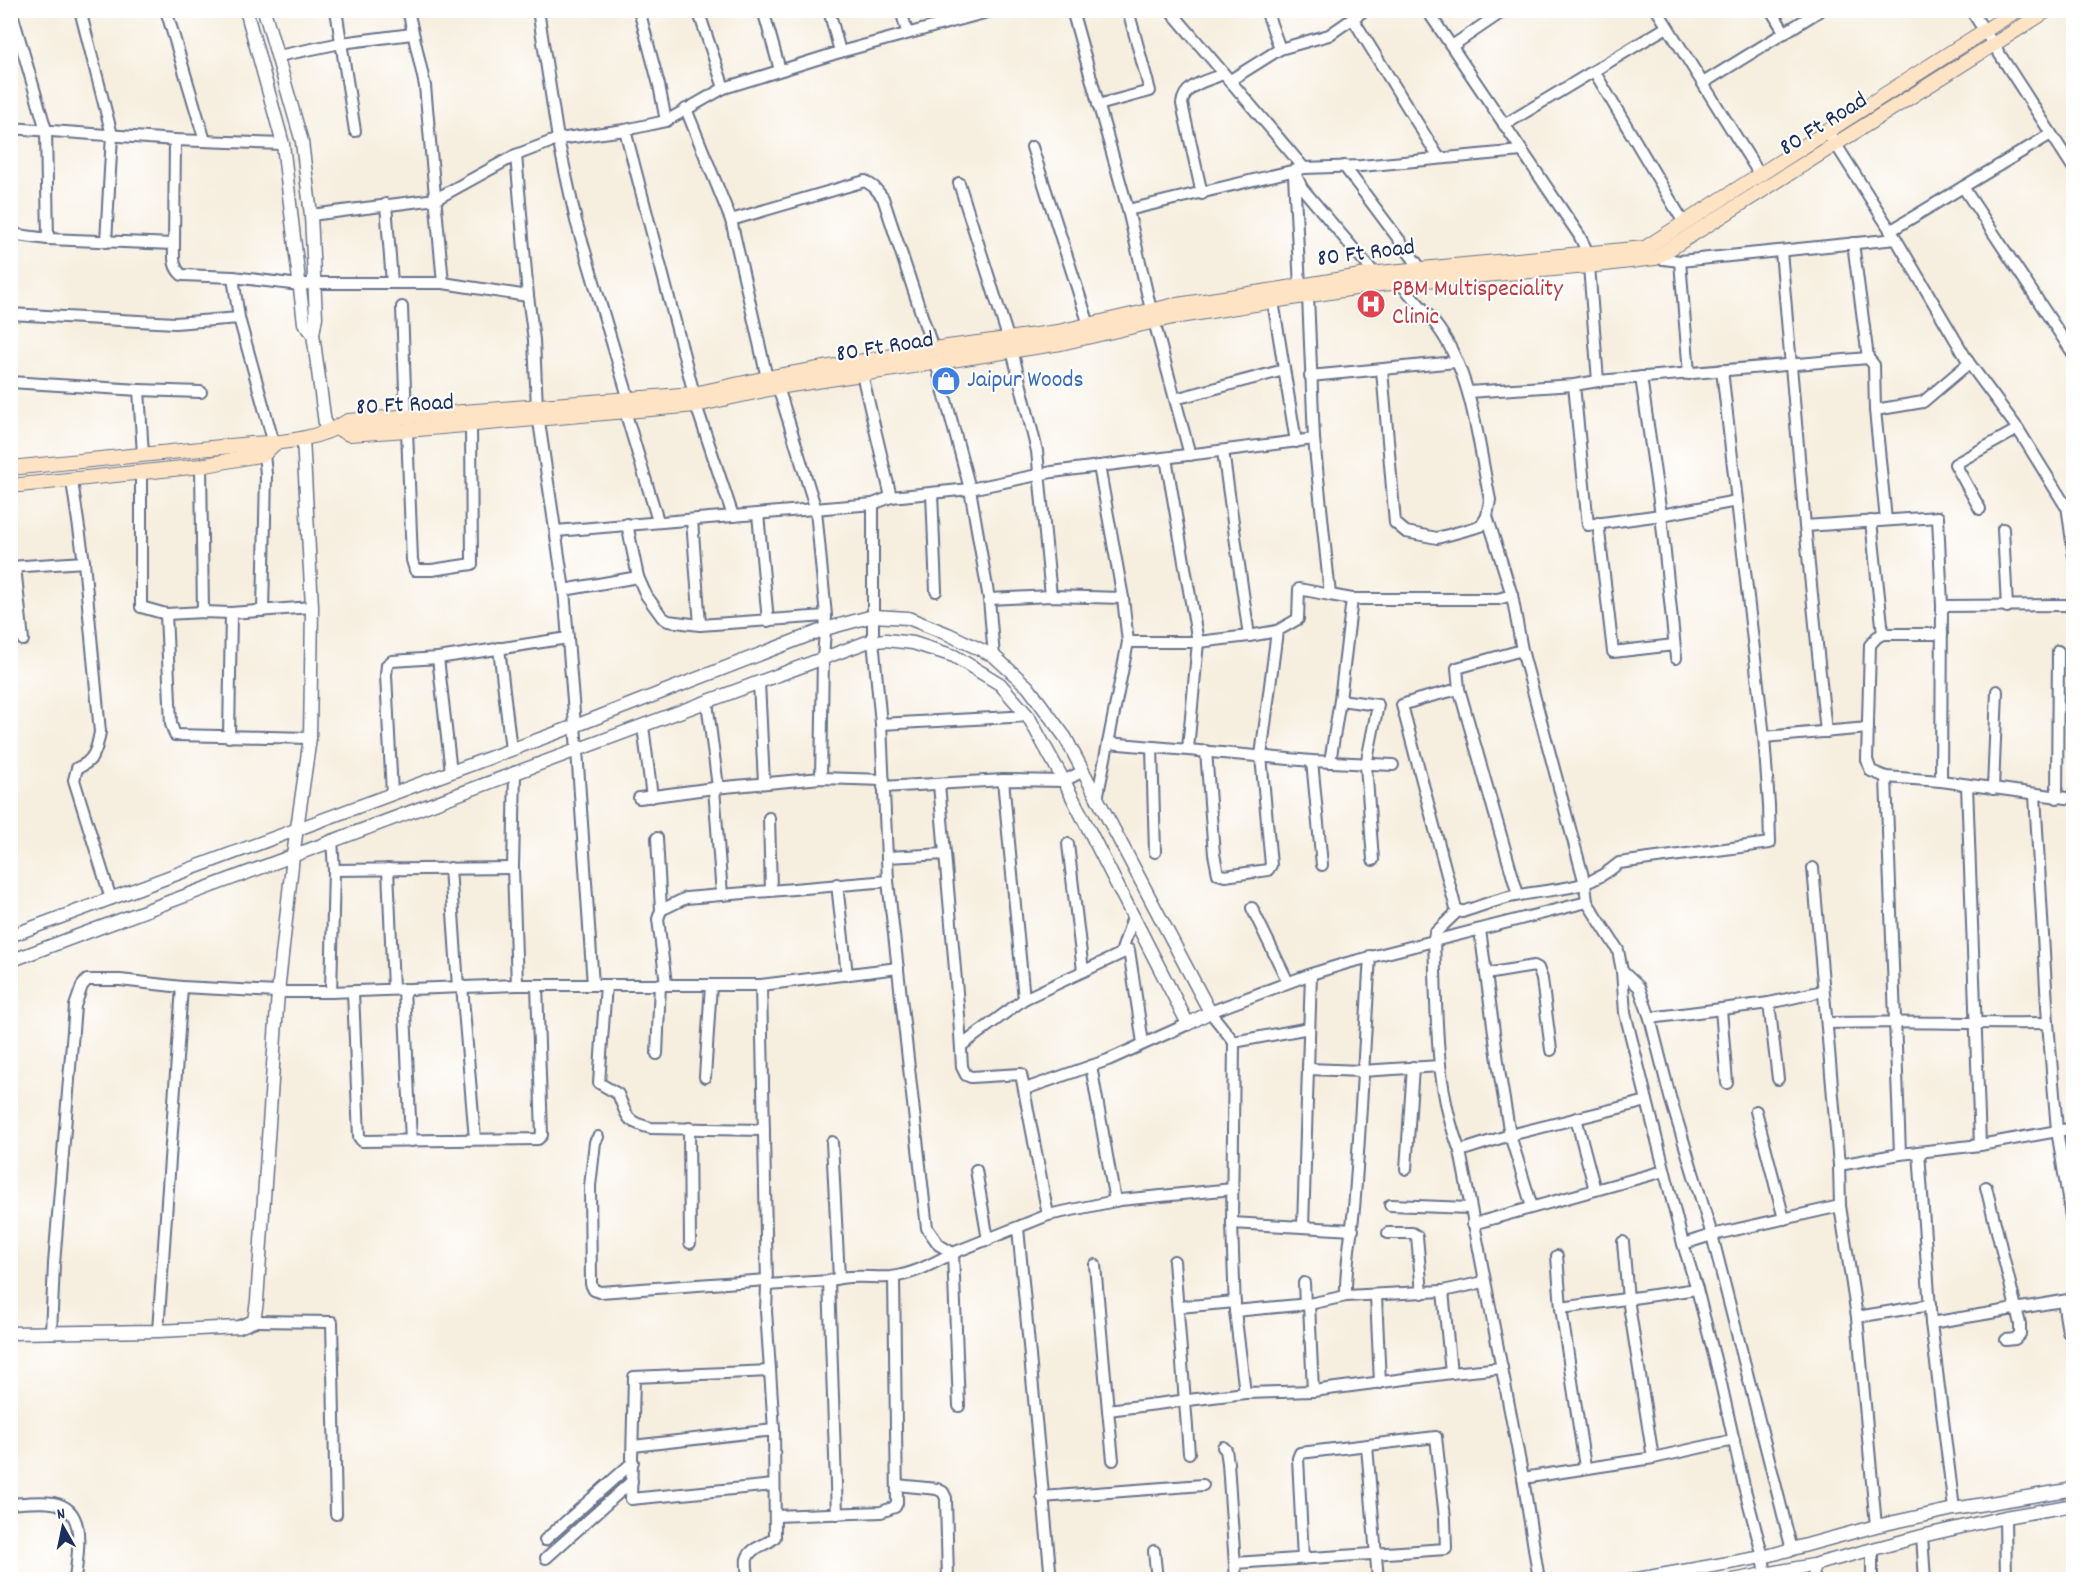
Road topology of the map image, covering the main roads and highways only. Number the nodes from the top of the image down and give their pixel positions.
1 (2017, 10) edge
2 (2048, 10) edge
3 (1832, 138) junction
4 (1588, 260) junction
5 (1304, 291) junction
6 (1152, 316) junction
7 (1011, 345) junction
8 (934, 356) junction
9 (772, 383) junction
10 (538, 414) junction
11 (407, 424) junction
12 (274, 444) junction
13 (10, 468) edge
14 (10, 486) edge

1 - 3 main road, 80 Ft Road
2 - 3 main road, 80 Ft Road
3 - 4 main road, 80 Ft Road
3 - 4 main road, 80 Ft Road
4 - 5 main road, 80 Ft Road
4 - 5 main road, 80 Ft Road
5 - 6 main road, 80 Ft Road
5 - 6 main road, 80 Ft Road
6 - 7 main road, 80 Ft Road
6 - 7 main road, 80 Ft Road
7 - 8 main road, 80 Ft Road
8 - 9 main road, 80 Ft Road
8 - 9 main road, 80 Ft Road
9 - 10 main road, 80 Ft Road
10 - 11 main road, 80 Ft Road
10 - 11 main road, 80 Ft Road
11 - 12 main road, 80 Ft Road
12 - 13 main road
12 - 14 main road

